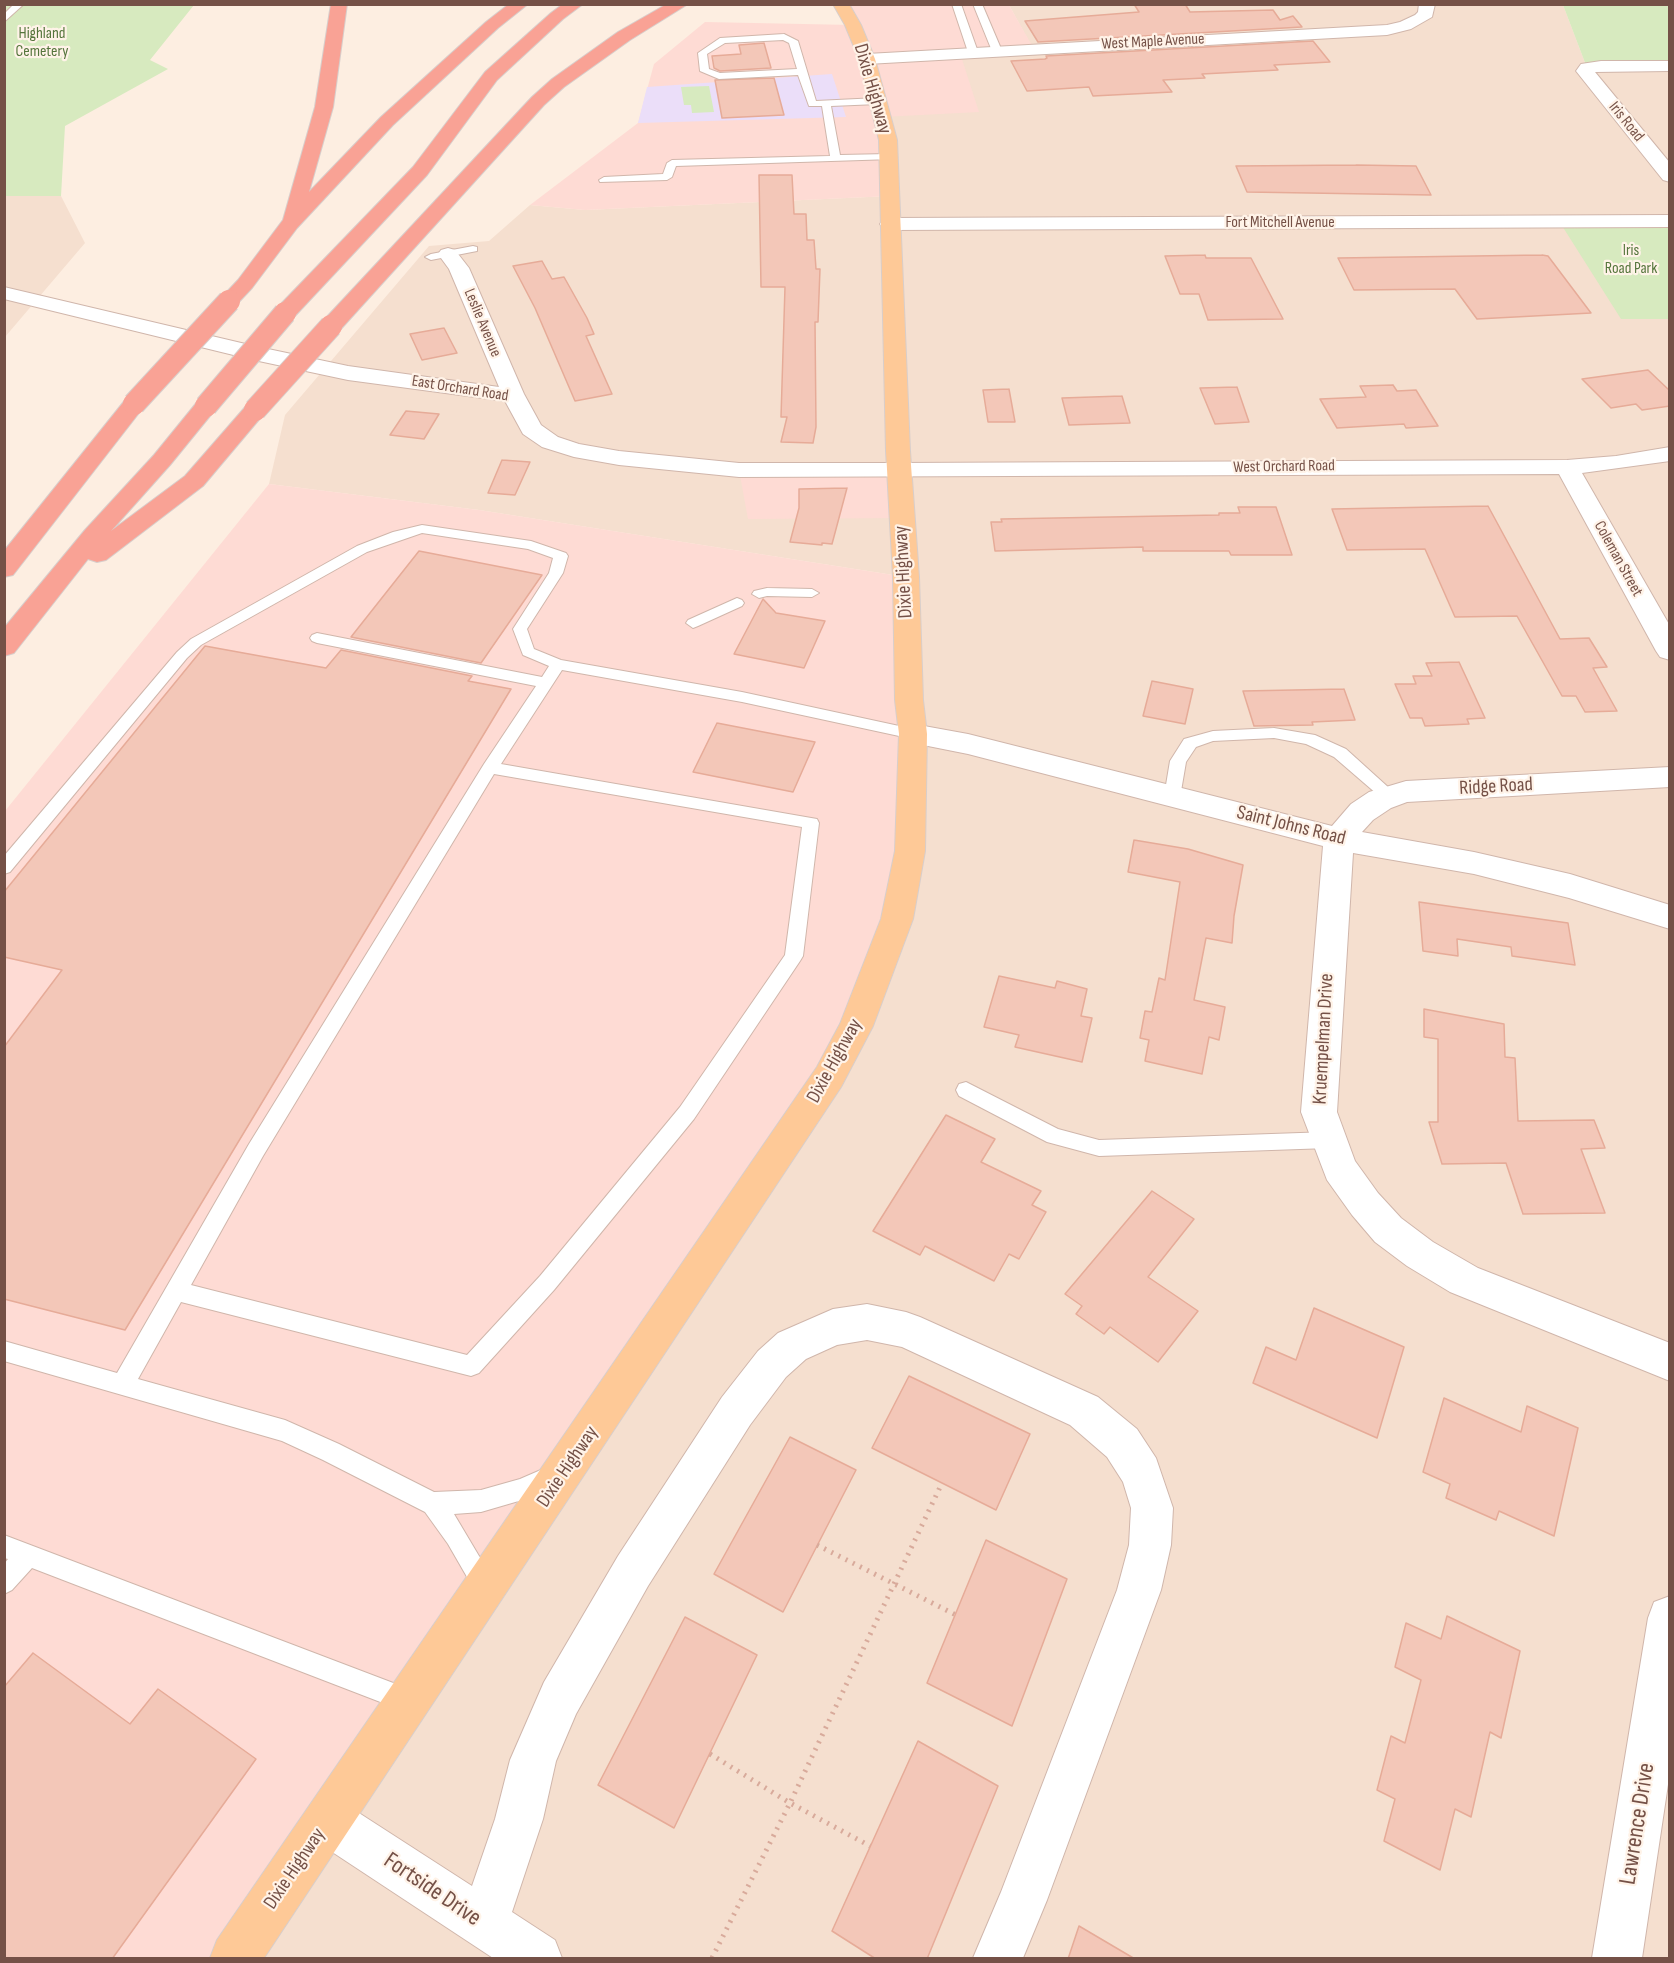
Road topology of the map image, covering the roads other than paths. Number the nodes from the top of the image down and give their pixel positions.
1 (20, 4) edge
2 (339, 4) edge
3 (520, 4) edge
4 (575, 4) edge
5 (680, 4) edge
6 (841, 4) edge
7 (956, 4) edge
8 (977, 4) edge
9 (1426, 4) edge
10 (4, 19) edge
11 (997, 51) junction
12 (973, 52) junction
13 (867, 58) junction
14 (1670, 66) edge
15 (802, 72) junction
16 (878, 101) junction
17 (826, 103) junction
18 (889, 157) junction
19 (835, 158) junction
20 (1670, 176) edge
21 (604, 180) dead end
22 (1670, 221) edge
23 (290, 224) junction
24 (890, 224) junction
25 (473, 249) dead end
26 (440, 256) joint
27 (4, 293) edge
28 (513, 394) junction
29 (1670, 454) edge
30 (1567, 466) junction
31 (899, 470) junction
32 (4, 569) edge
33 (52, 588) junction
34 (759, 594) dead end
35 (812, 594) dead end
36 (737, 603) dead end
37 (693, 623) dead end
38 (317, 638) dead end
39 (4, 647) edge
40 (1670, 651) edge
41 (558, 664) junction
42 (545, 683) junction
43 (913, 734) junction
44 (490, 768) junction
45 (1670, 777) edge
46 (1391, 796) junction
47 (1172, 797) junction
48 (1339, 839) junction
49 (4, 868) edge
50 (1670, 917) edge
51 (966, 1090) dead end
52 (1329, 1140) junction
53 (177, 1291) junction
54 (4, 1351) edge
55 (1670, 1362) edge
56 (123, 1384) junction
57 (566, 1470) junction
58 (433, 1504) junction
59 (4, 1546) edge
60 (28, 1555) junction
61 (4, 1582) edge
62 (486, 1588) junction
63 (1670, 1618) edge
64 (410, 1701) junction
65 (328, 1821) junction
66 (483, 1924) junction
67 (235, 1959) edge
68 (537, 1959) edge
69 (998, 1959) edge
70 (1617, 1959) edge

1 - 10 lane
2 - 23 highway
3 - 23 highway
4 - 33 highway, bridge
5 - 33 highway, bridge
6 - 13 main road, Dixie Highway
7 - 12 lane
8 - 11 lane
9 - 11 street, West Maple Avenue
11 - 12 street, West Maple Avenue
12 - 13 street, West Maple Avenue
13 - 16 main road, Dixie Highway
14 - 20 street, Iris Road
15 - 15 lane
15 - 17 lane
16 - 17 lane
16 - 18 main road, Dixie Highway
17 - 19 lane
18 - 19 lane
18 - 24 main road, Dixie Highway
19 - 21 lane
22 - 24 street, Fort Mitchell Avenue
23 - 32 highway, bridge
24 - 31 main road, Dixie Highway
25 - 26 lane
26 - 28 street, Leslie Avenue
27 - 28 street, East Orchard Road
28 - 31 street, East Orchard Road
29 - 30 street, West Orchard Road
30 - 31 street, West Orchard Road
30 - 40 street, Coleman Street
31 - 43 main road, Dixie Highway
33 - 39 highway
34 - 35 lane
36 - 37 lane
38 - 42 lane
41 - 42 lane
41 - 43 lane
41 - 49 lane
42 - 44 lane
43 - 47 street, Saint Johns Road
43 - 57 main road, Dixie Highway
44 - 53 lane
44 - 53 lane
45 - 46 street, Ridge Road
46 - 47 lane
46 - 48 street, Ridge Road
47 - 48 street, Saint Johns Road
48 - 50 street, Saint Johns Road
48 - 52 street, Kruempelman Drive
51 - 52 lane
52 - 55 street, Kruempelman Drive
53 - 56 lane
54 - 56 lane
56 - 58 lane
57 - 58 lane
57 - 62 main road, Dixie Highway
58 - 62 lane
59 - 60 lane
60 - 61 lane
60 - 64 lane
62 - 64 main road, Dixie Highway
63 - 70 street, Lawrence Drive
64 - 65 main road, Dixie Highway
65 - 66 street, Fortside Drive
65 - 67 main road, Dixie Highway
66 - 68 street, Fortside Drive
66 - 69 street

